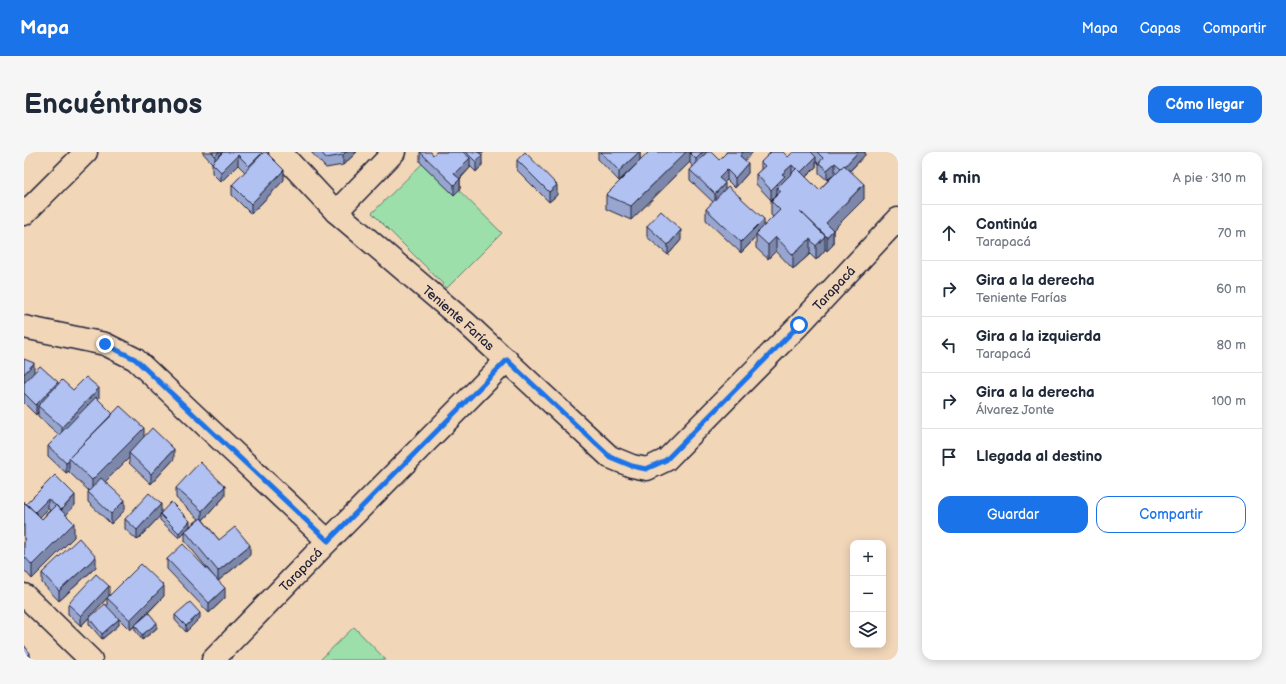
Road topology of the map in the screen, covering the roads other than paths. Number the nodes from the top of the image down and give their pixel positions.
1 (280, 152) edge
2 (394, 152) edge
3 (81, 153) edge
4 (336, 212) junction
5 (24, 214) edge
6 (898, 219) edge
7 (24, 327) edge
8 (507, 360) junction
9 (646, 469) joint
10 (328, 541) junction
11 (24, 595) edge
12 (91, 660) edge
13 (213, 660) edge

1 - 4 street, Teniente Farías
2 - 4 street
3 - 5 street
4 - 8 street, Teniente Farías
6 - 9 street, Tarapacá
7 - 10 street
8 - 9 street, Teniente Farías
8 - 10 street, Tarapacá
10 - 13 street, Tarapacá
11 - 12 street

